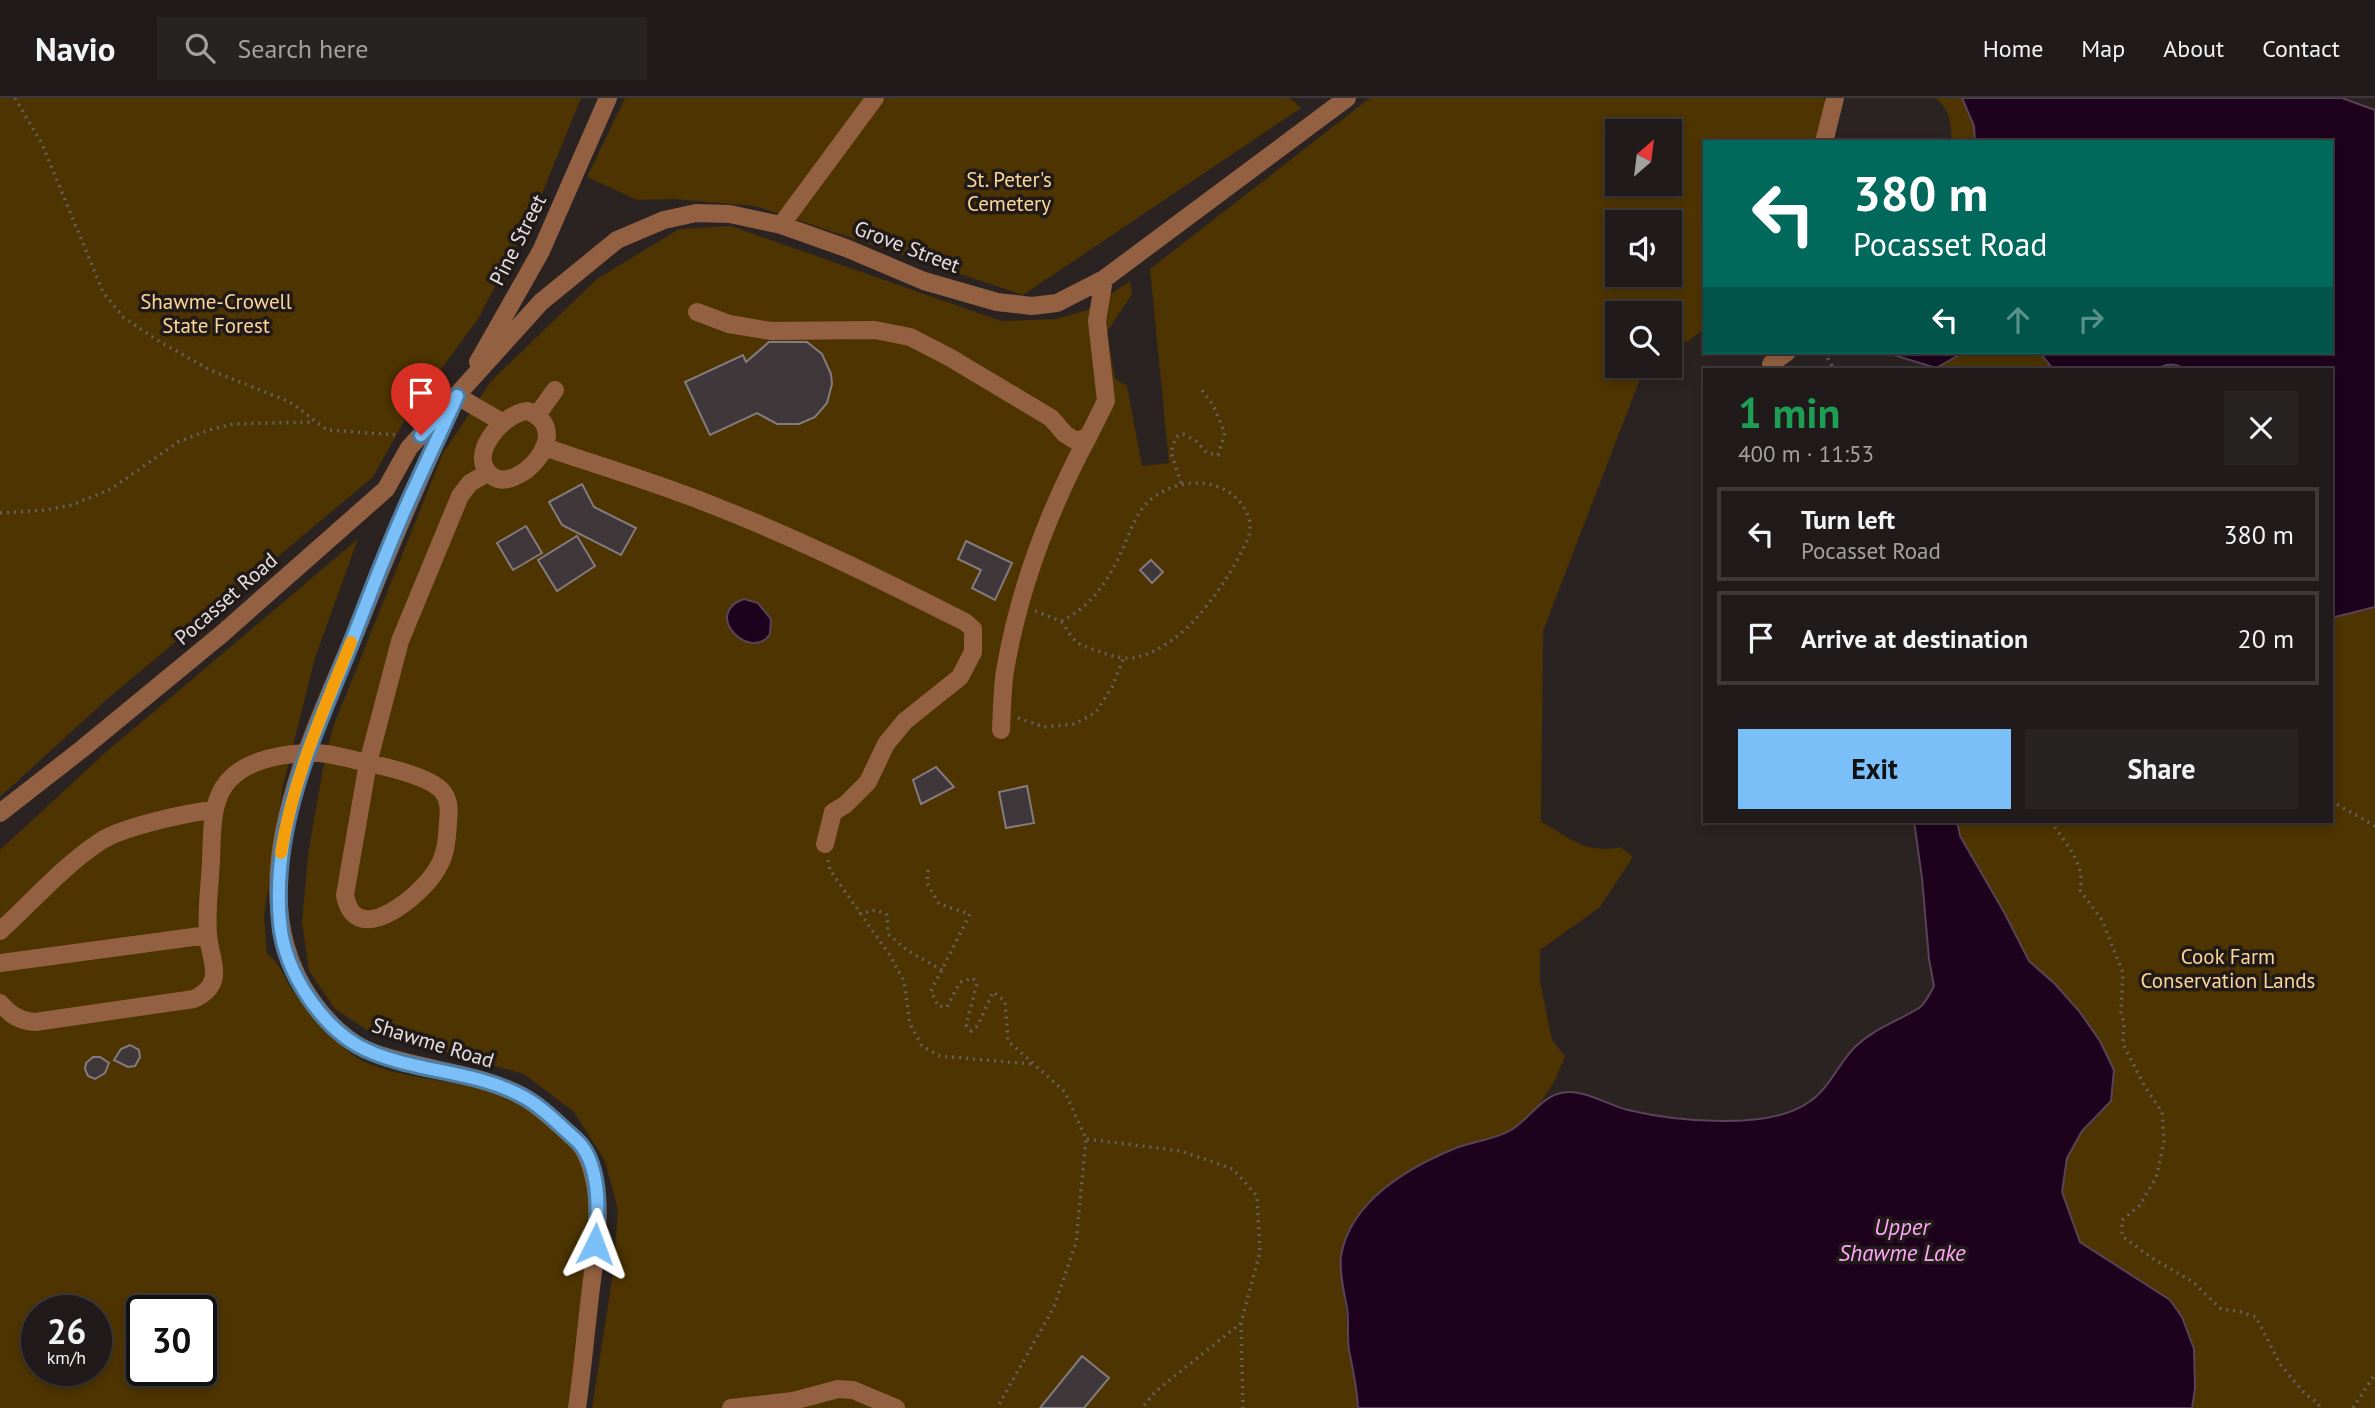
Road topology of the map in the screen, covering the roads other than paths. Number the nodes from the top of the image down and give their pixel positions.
1 (608, 98) edge
2 (875, 98) edge
3 (1347, 98) edge
4 (1835, 98) edge
5 (1824, 140) edge
6 (781, 225) junction
7 (1104, 279) junction
8 (696, 312) dead end
9 (1784, 354) edge
10 (1771, 364) dead end
11 (555, 390) dead end
12 (457, 396) junction
13 (537, 415) junction
14 (502, 422) junction
15 (1088, 437) junction
16 (544, 447) junction
17 (487, 473) junction
18 (1001, 730) dead end
19 (307, 752) junction
20 (368, 763) junction
21 (215, 810) junction
22 (0, 813) edge
23 (825, 844) road end
24 (0, 931) edge
25 (208, 935) junction
26 (0, 963) edge
27 (0, 1003) edge
28 (577, 1408) edge
29 (731, 1408) edge
30 (896, 1408) edge

1 - 12 street, Pine Street
2 - 6 street
3 - 7 street, Grove Street
4 - 5 street
6 - 7 street, Grove Street
6 - 12 street, Grove Street
7 - 15 street
8 - 15 street
9 - 10 street
11 - 13 street
12 - 14 street
12 - 19 street, Shawme Road
12 - 22 street, Pocasset Road
13 - 14 street
13 - 16 street
14 - 17 street
15 - 18 street
16 - 17 street
16 - 23 street
17 - 20 street
19 - 20 street
19 - 21 street
19 - 28 street, Shawme Road
20 - 20 street
21 - 24 street
21 - 25 street
25 - 26 street
25 - 27 street
29 - 30 street

